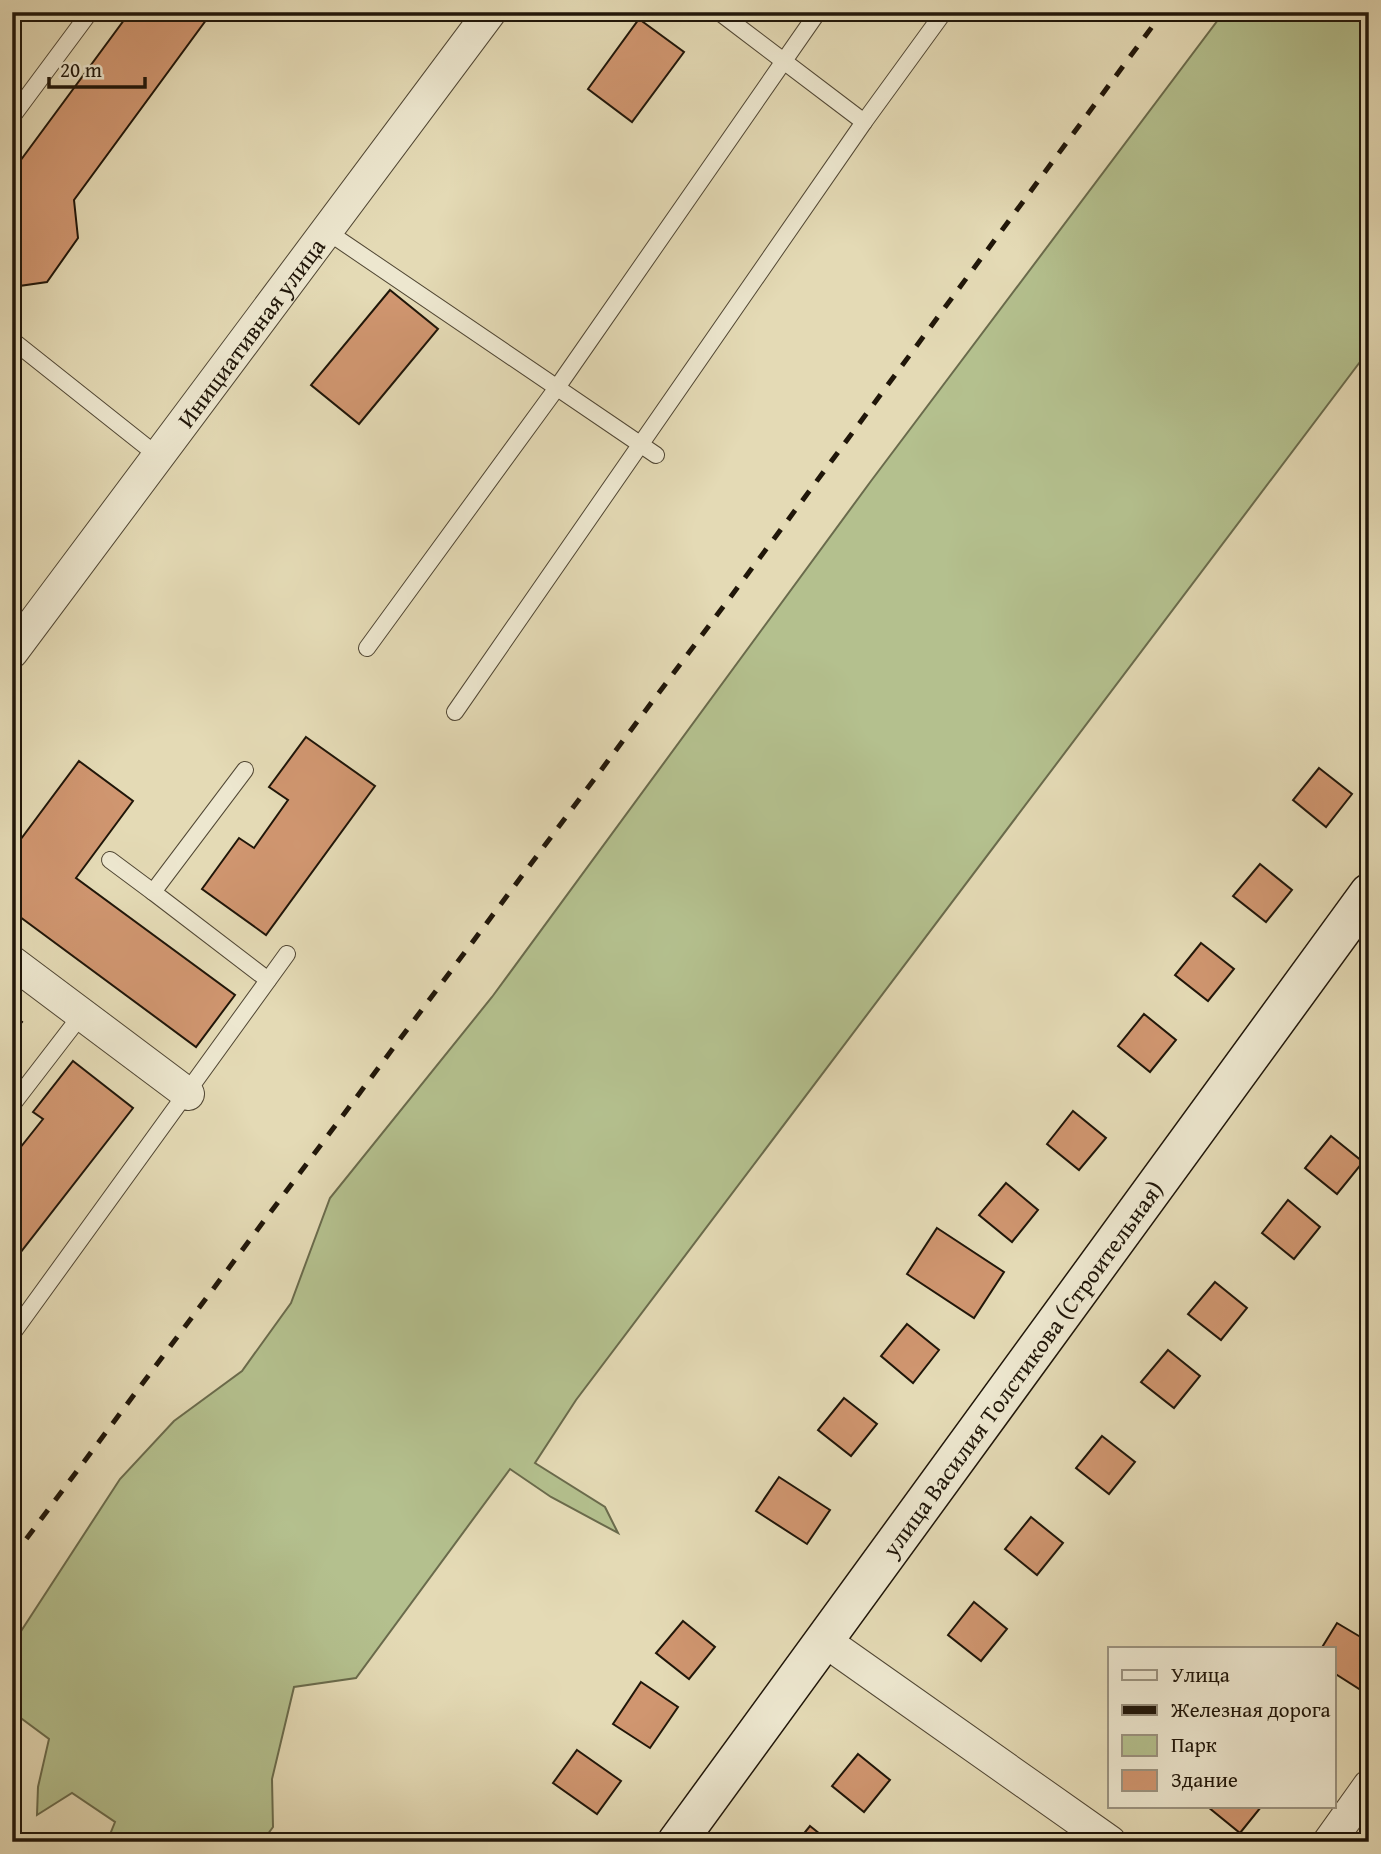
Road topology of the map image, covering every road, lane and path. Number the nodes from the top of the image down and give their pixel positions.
1 (90, 12) edge
2 (490, 12) edge
3 (719, 12) edge
4 (818, 12) edge
5 (944, 12) edge
6 (782, 62) junction
7 (12, 117) edge
8 (864, 122) junction
9 (325, 230) junction
10 (12, 340) edge
11 (556, 389) junction
12 (639, 446) junction
13 (656, 455) dead end
14 (158, 456) junction
15 (367, 648) dead end
16 (12, 652) edge
17 (456, 712) dead end
18 (245, 770) dead end
19 (110, 860) dead end
20 (153, 892) junction
21 (1369, 894) edge
22 (287, 954) dead end
23 (12, 962) edge
24 (268, 980) junction
25 (82, 1014) junction
26 (188, 1094) junction
27 (12, 1105) edge
28 (12, 1334) edge
29 (825, 1642) junction
30 (1369, 1786) edge
31 (677, 1842) edge
32 (1110, 1842) edge
33 (1329, 1842) edge

1 - 7 lane
2 - 9 street, Инициативная улица
3 - 6 lane
4 - 6 lane
5 - 8 lane
6 - 8 lane
6 - 11 lane
8 - 12 lane
9 - 11 lane
9 - 14 street, Инициативная улица
10 - 14 lane
11 - 12 lane
11 - 15 lane
12 - 13 lane
12 - 17 lane
14 - 16 street, Инициативная улица
18 - 20 lane
19 - 20 lane
20 - 24 lane
21 - 29 main road, улица Василия Толстикова (Строительная)
22 - 24 lane
23 - 25 street
24 - 26 lane
25 - 26 street
25 - 27 lane
26 - 28 lane
29 - 31 main road, улица Василия Толстикова (Строительная)
29 - 32 street
30 - 33 street

